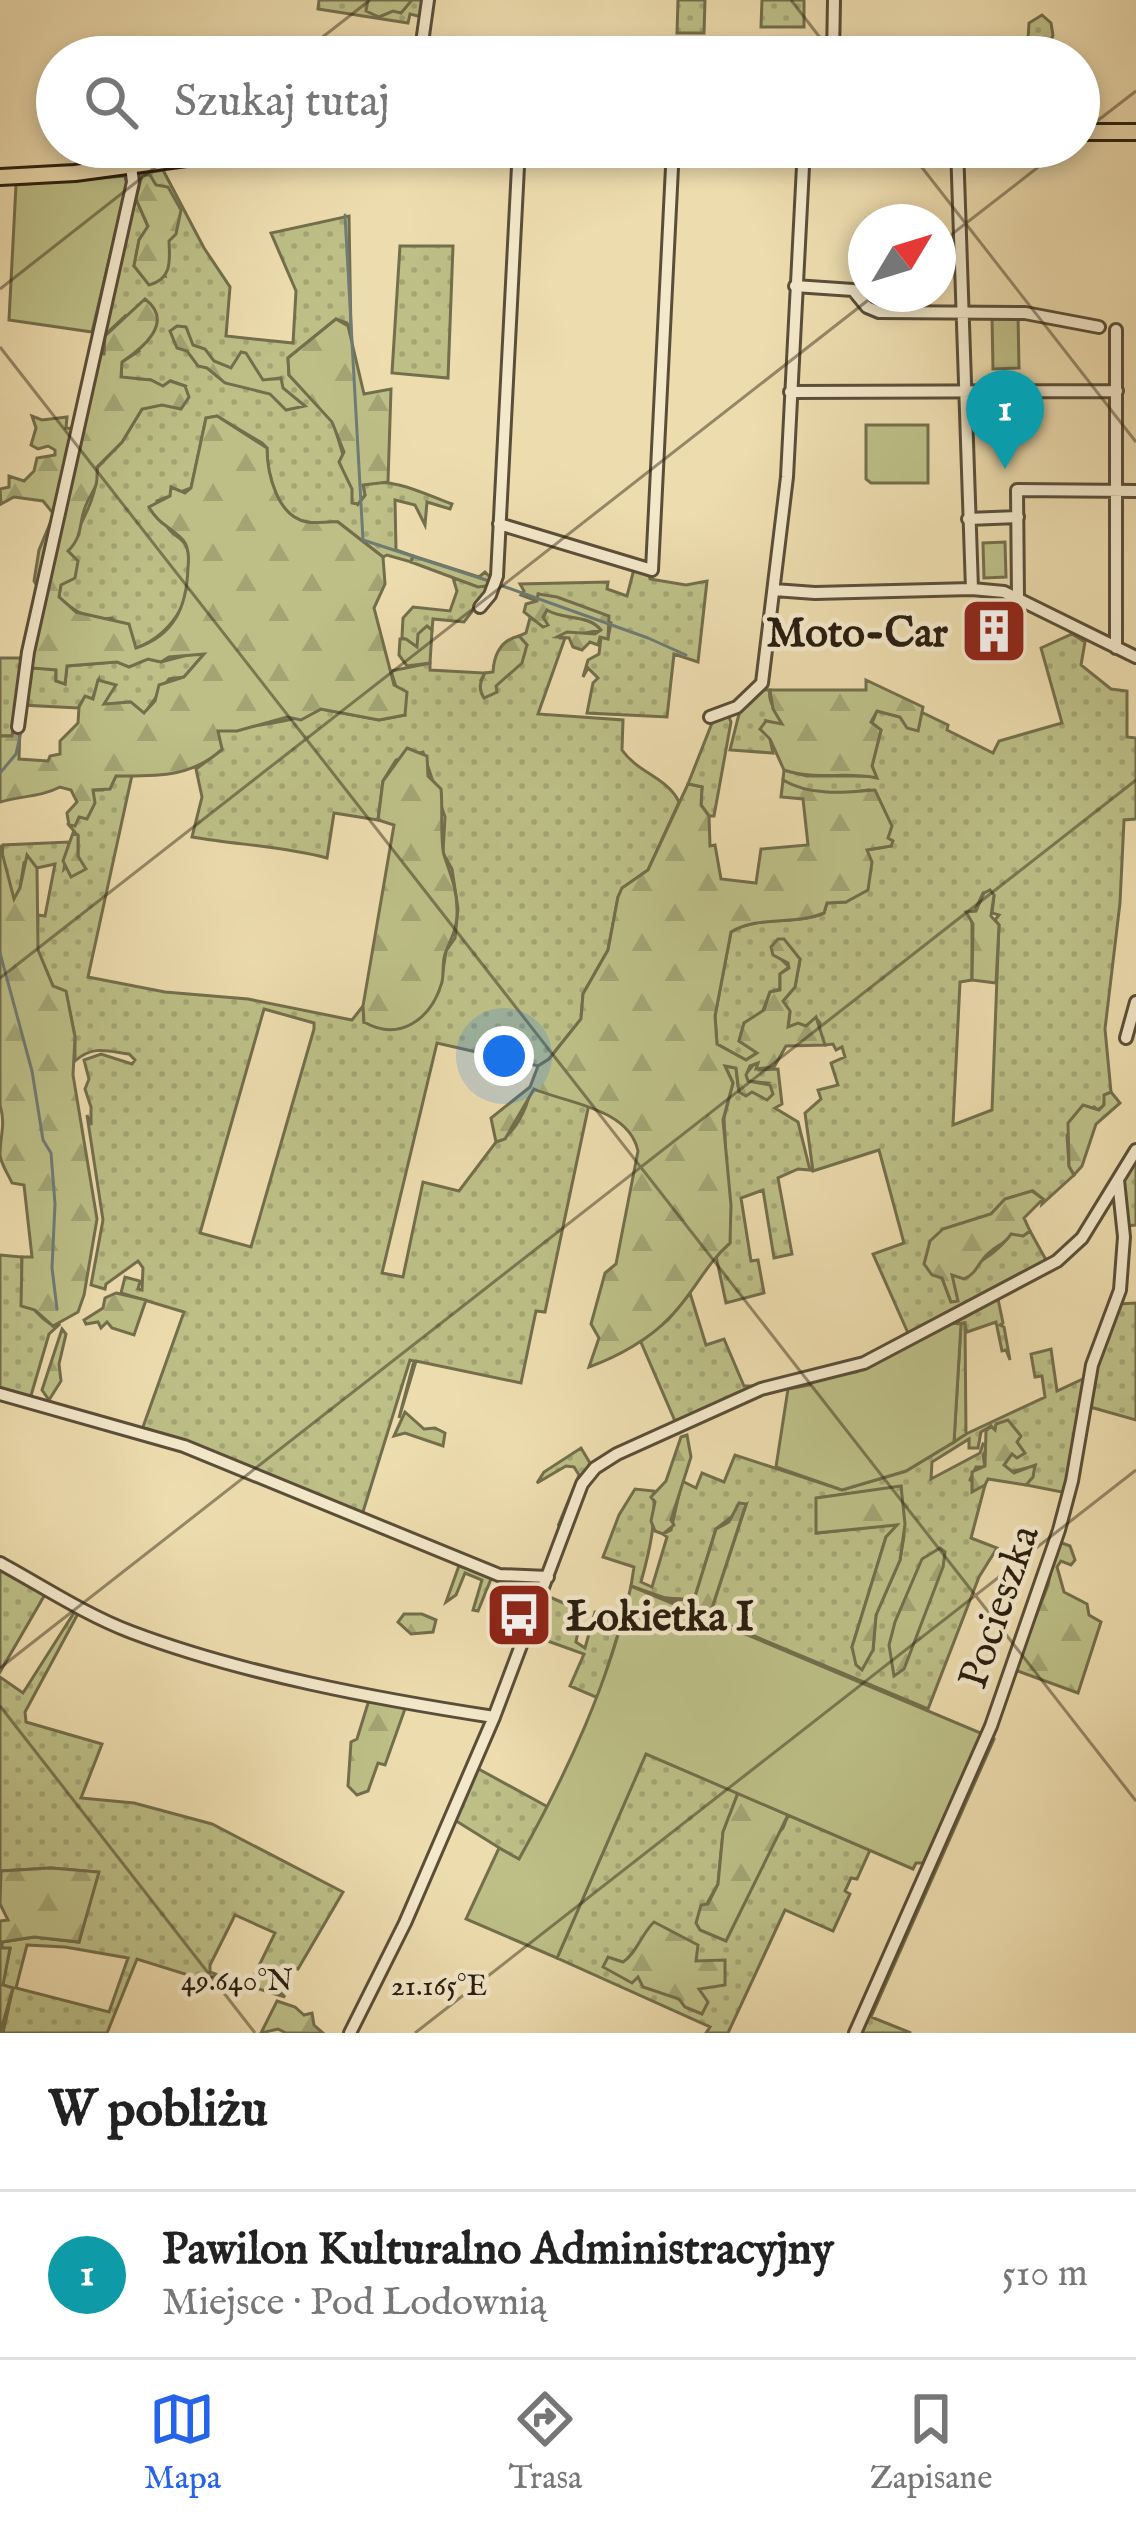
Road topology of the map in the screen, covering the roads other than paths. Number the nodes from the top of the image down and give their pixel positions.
1 (428, 0) edge
2 (834, 0) edge
3 (423, 36) edge
4 (833, 36) edge
5 (1100, 132) edge
6 (1136, 132) edge
7 (107, 168) edge
8 (131, 168) edge
9 (518, 168) edge
10 (672, 168) edge
11 (803, 168) edge
12 (958, 168) edge
13 (0, 177) edge
14 (795, 286) junction
15 (962, 312) junction
16 (1099, 327) dead end
17 (1116, 330) dead end
18 (790, 392) junction
19 (1117, 392) junction
20 (965, 393) junction
21 (1118, 491) junction
22 (1136, 491) edge
23 (1018, 517) junction
24 (968, 519) junction
25 (500, 524) junction
26 (971, 589) junction
27 (774, 590) junction
28 (1018, 597) junction
29 (480, 607) dead end
30 (1116, 648) junction
31 (1136, 656) edge
32 (710, 717) dead end
33 (18, 727) dead end
34 (1136, 1002) edge
35 (1126, 1038) dead end
36 (1136, 1150) edge
37 (1118, 1180) junction
38 (0, 1394) edge
39 (0, 1563) edge
40 (548, 1577) junction
41 (494, 1717) junction
42 (350, 2033) edge
43 (855, 2033) edge

1 - 3 street
2 - 4 street
5 - 6 main road
7 - 13 main road
8 - 33 street
9 - 25 street
10 - 25 street
11 - 14 street
12 - 15 street
14 - 15 street
14 - 18 street
15 - 16 street
15 - 20 street
17 - 19 street
18 - 20 street
18 - 27 street
19 - 20 street
19 - 21 street
20 - 24 street
21 - 22 street
21 - 23 street
21 - 30 street
23 - 24 street
23 - 28 street
24 - 26 street
25 - 29 street
26 - 27 street
26 - 28 street
27 - 32 street
28 - 30 street
30 - 31 street
34 - 35 street
36 - 37 street
37 - 40 street
37 - 43 street, Pocieszka
38 - 40 street
39 - 41 street
40 - 41 street
41 - 42 street

